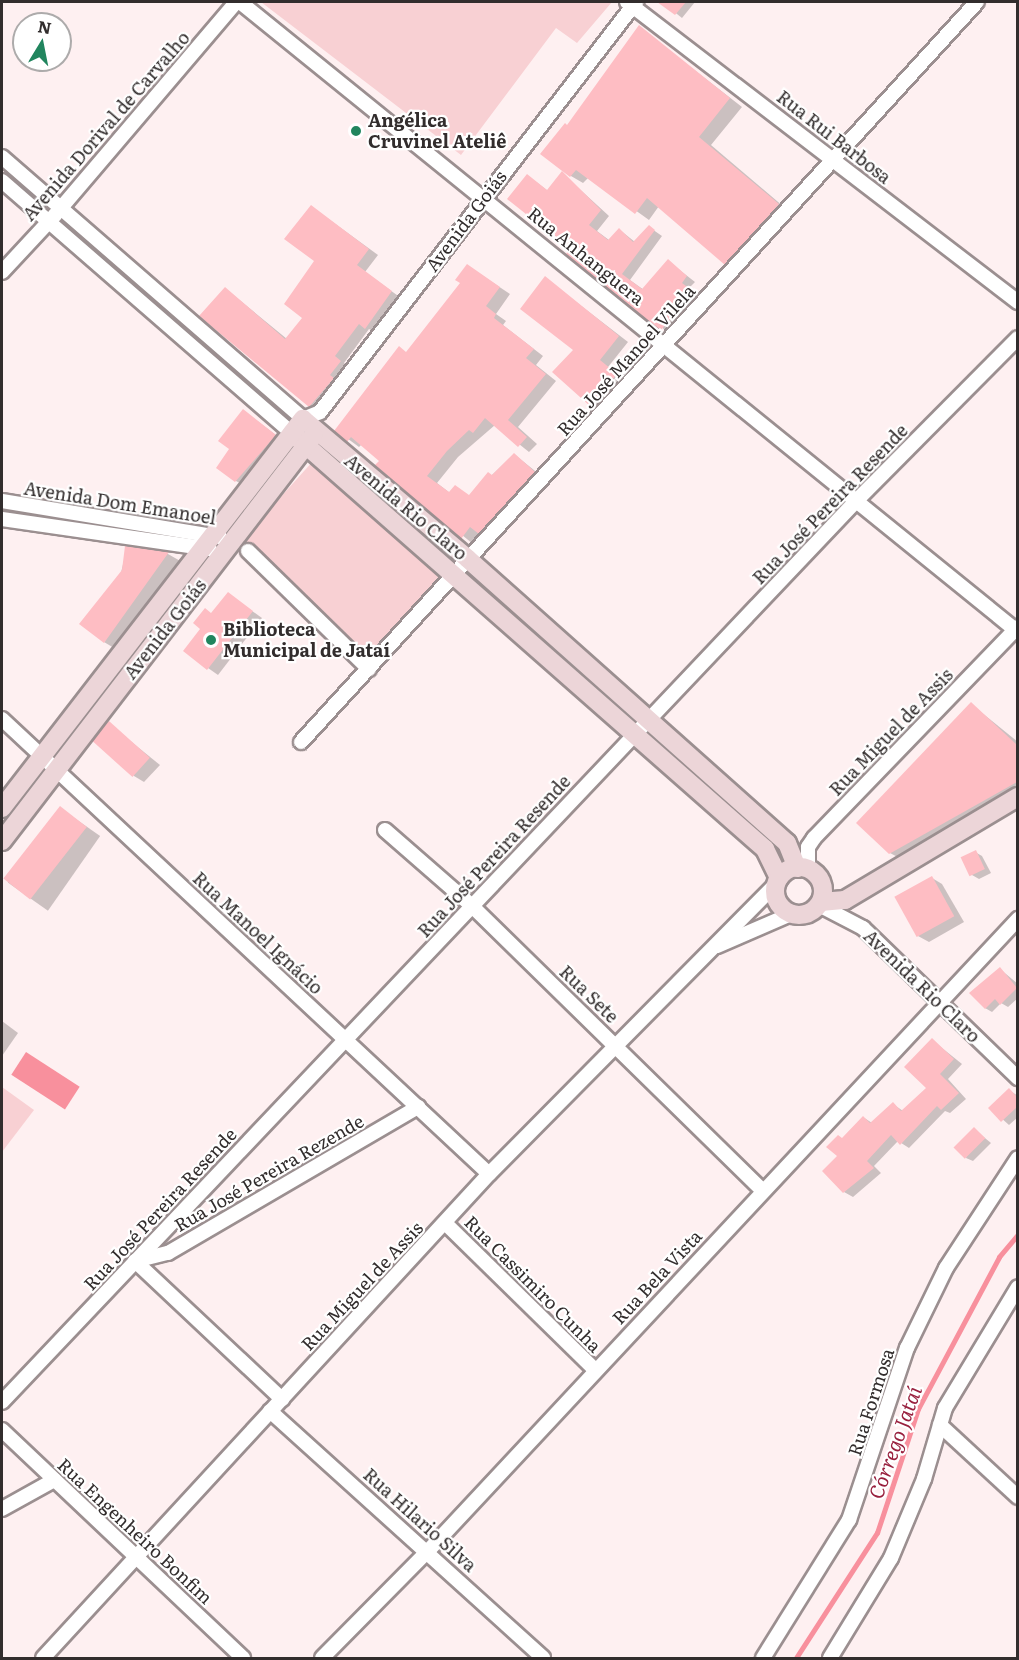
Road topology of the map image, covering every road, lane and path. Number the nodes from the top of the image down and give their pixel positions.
1 (238, 2) edge
2 (976, 2) edge
3 (632, 3) edge
4 (2, 157) edge
5 (834, 159) junction
6 (2, 181) edge
7 (485, 197) junction
8 (60, 209) junction
9 (50, 221) junction
10 (121, 262) junction
11 (2, 272) edge
12 (110, 274) junction
13 (1017, 302) edge
14 (1017, 338) edge
15 (665, 343) junction
16 (235, 360) junction
17 (224, 373) junction
18 (308, 428) junction
19 (857, 500) junction
20 (2, 501) edge
21 (2, 519) edge
22 (209, 542) junction
23 (236, 548) junction
24 (468, 559) junction
25 (455, 575) junction
26 (1017, 629) edge
27 (122, 653) junction
28 (138, 664) junction
29 (369, 669) junction
30 (649, 718) junction
31 (2, 720) edge
32 (636, 733) junction
33 (301, 742) dead end
34 (42, 757) junction
35 (56, 770) junction
36 (712, 776) junction
37 (699, 790) junction
38 (1017, 797) edge
39 (2, 808) edge
40 (385, 830) dead end
41 (2, 841) edge
42 (803, 868) junction
43 (778, 881) junction
44 (821, 899) junction
45 (472, 906) junction
46 (791, 914) junction
47 (1017, 919) edge
48 (716, 947) junction
49 (938, 1002) junction
50 (345, 1039) junction
51 (616, 1046) junction
52 (1017, 1078) edge
53 (418, 1107) junction
54 (1017, 1158) edge
55 (489, 1173) junction
56 (763, 1191) junction
57 (445, 1223) junction
58 (135, 1261) junction
59 (1017, 1287) edge
60 (596, 1371) junction
61 (282, 1399) junction
62 (2, 1402) edge
63 (270, 1412) junction
64 (940, 1425) junction
65 (2, 1430) edge
66 (54, 1480) junction
67 (1017, 1497) edge
68 (2, 1509) edge
69 (428, 1551) junction
70 (137, 1558) junction
71 (43, 1659) edge
72 (243, 1659) edge
73 (322, 1659) edge
74 (543, 1659) edge
75 (763, 1659) edge
76 (830, 1659) edge

1 - 7 street, Rua Anhanguera
1 - 8 street, Avenida Dorival de Carvalho
2 - 5 street, Rua José Manoel Vilela
3 - 5 street, Rua Rui Barbosa
3 - 7 street, Avenida Goiás
4 - 8 street, Avenida Rio Claro
5 - 13 street, Rua Rui Barbosa
5 - 15 street, Rua José Manoel Vilela
6 - 9 street, Avenida Rio Claro
7 - 15 street, Rua Anhanguera
7 - 18 street, Avenida Goiás
8 - 9 street, Avenida Dorival de Carvalho
8 - 10 street, Avenida Rio Claro
9 - 11 street, Avenida Dorival de Carvalho
9 - 12 street, Avenida Rio Claro
10 - 12 street
10 - 16 street, Avenida Rio Claro
12 - 17 street, Avenida Rio Claro
14 - 19 street, Rua José Pereira Resende
15 - 19 street, Rua Anhanguera
15 - 24 street, Rua José Manoel Vilela
16 - 17 street
16 - 18 street, Avenida Rio Claro
17 - 18 street, Avenida Rio Claro
18 - 22 main road, Avenida Goiás
18 - 23 main road, Avenida Goiás
18 - 24 main road, Avenida Rio Claro
18 - 25 main road, Avenida Rio Claro
19 - 26 street, Rua Anhanguera
19 - 30 street, Rua José Pereira Resende
20 - 22 street, Avenida Dom Emanoel
21 - 22 street, Avenida Dom Emanoel
22 - 23 street, Avenida Dom Emanoel
22 - 27 main road, Avenida Goiás
23 - 28 main road, Avenida Goiás
23 - 29 street
24 - 25 street, Rua José Manoel Vilela
24 - 30 main road, Avenida Rio Claro
25 - 29 street, Rua José Manoel Vilela
25 - 32 main road, Avenida Rio Claro
26 - 42 street, Rua Miguel de Assis
27 - 28 main road
27 - 34 main road, Avenida Goiás
28 - 35 main road, Avenida Goiás
29 - 33 street, Rua José Manoel Vilela
30 - 32 street, Rua José Pereira Resende
30 - 36 main road, Avenida Rio Claro
31 - 34 street, Rua Manoel Ignácio
32 - 37 main road, Avenida Rio Claro
32 - 45 street, Rua José Pereira Resende
34 - 35 street, Rua Manoel Ignácio
34 - 39 main road, Avenida Goiás
35 - 41 main road, Avenida Goiás
35 - 50 street, Rua Manoel Ignácio
36 - 37 main road
36 - 42 main road, Avenida Rio Claro
37 - 43 main road, Avenida Rio Claro
38 - 44 main road
40 - 45 street, Rua Sete
42 - 43 main road
42 - 44 main road
43 - 46 main road
43 - 48 street, Rua Miguel de Assis
44 - 46 main road
44 - 49 street, Avenida Rio Claro
45 - 50 street, Rua José Pereira Resende
45 - 51 street, Rua Sete
46 - 48 street, Rua Miguel de Assis
47 - 49 street, Rua Bela Vista
48 - 51 street, Rua Miguel de Assis
49 - 52 street, Avenida Rio Claro
49 - 56 street, Rua Bela Vista
50 - 53 street, Rua Manoel Ignácio
50 - 58 street, Rua José Pereira Resende
51 - 55 street, Rua Miguel de Assis
51 - 56 street, Rua Sete
53 - 55 street, Rua Manoel Ignácio
53 - 58 street, Rua José Pereira Rezende
54 - 75 street, Rua Formosa
55 - 57 street, Rua Miguel de Assis
56 - 60 street, Rua Bela Vista
57 - 60 street, Rua Cassimiro Cunha
57 - 61 street, Rua Miguel de Assis
58 - 61 street
58 - 62 street, Rua José Pereira Resende
59 - 64 street
60 - 69 street, Rua Bela Vista
61 - 63 street, Rua Miguel de Assis
63 - 69 street, Rua Hilario Silva
63 - 70 street, Rua Miguel de Assis
64 - 67 street
64 - 76 street
65 - 66 street, Rua Engenheiro Bonfim
66 - 68 street
66 - 70 street, Rua Engenheiro Bonfim
69 - 73 street, Rua Bela Vista
69 - 74 street, Rua Hilario Silva
70 - 71 street, Rua Miguel de Assis
70 - 72 street, Rua Engenheiro Bonfim

